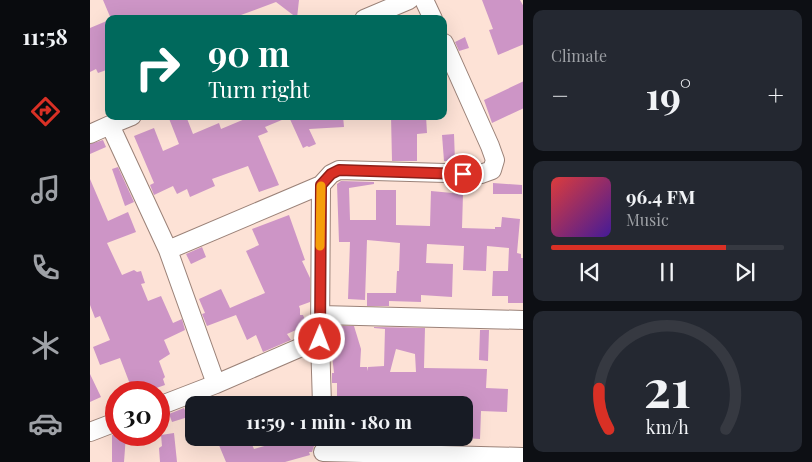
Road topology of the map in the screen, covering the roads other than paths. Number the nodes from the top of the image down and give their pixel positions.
1 (409, 0) edge
2 (424, 0) edge
3 (373, 15) edge
4 (431, 15) edge
5 (447, 50) edge
6 (122, 120) edge
7 (110, 125) junction
8 (90, 134) edge
9 (321, 185) junction
10 (168, 250) junction
11 (320, 315) junction
12 (523, 320) edge
13 (320, 339) junction
14 (216, 384) junction
15 (322, 396) edge
16 (170, 402) edge
17 (105, 426) edge
18 (90, 432) edge
19 (323, 450) edge
20 (523, 457) edge

1 - 3 street
2 - 4 street
5 - 9 street
6 - 7 street
7 - 8 street
7 - 10 street
9 - 10 street
9 - 11 street
10 - 14 street
11 - 12 street
11 - 13 street
13 - 14 street
13 - 15 street
14 - 16 street
17 - 18 street
19 - 20 street

